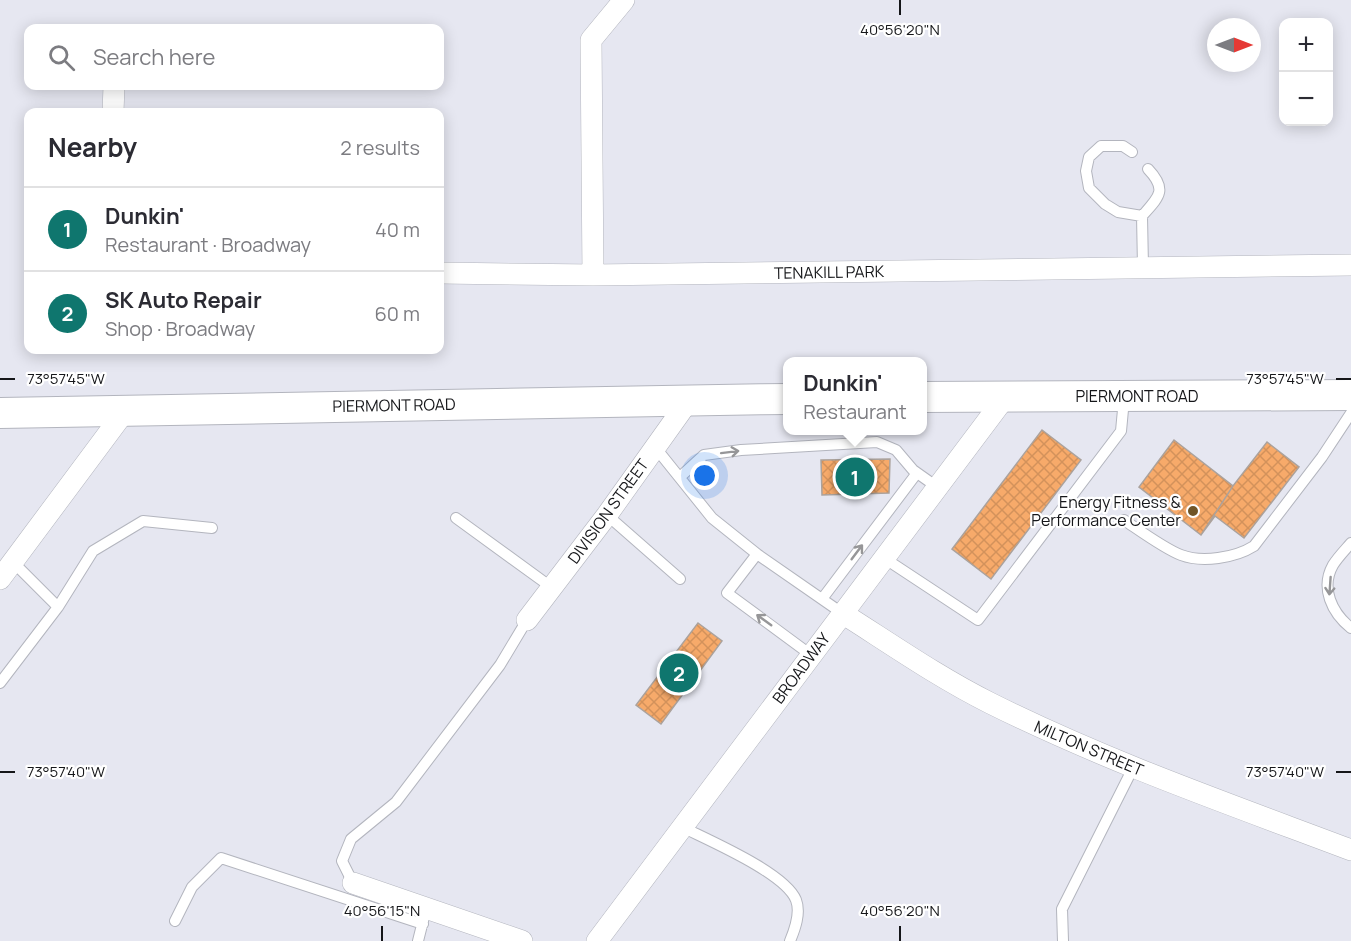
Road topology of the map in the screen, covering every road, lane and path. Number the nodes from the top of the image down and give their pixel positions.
1 (624, 0) edge
2 (114, 90) edge
3 (113, 108) edge
4 (1132, 152) dead end
5 (1148, 169) dead end
6 (1142, 216) junction
7 (1351, 266) edge
8 (1143, 267) junction
9 (444, 273) edge
10 (593, 275) junction
11 (1351, 395) edge
12 (1006, 396) junction
13 (1125, 396) junction
14 (927, 397) edge
15 (783, 399) edge
16 (688, 400) junction
17 (126, 411) junction
18 (1351, 412) edge
19 (0, 413) edge
20 (655, 447) junction
21 (916, 473) junction
22 (680, 477) junction
23 (938, 487) junction
24 (607, 515) junction
25 (456, 518) dead end
26 (1124, 520) dead end
27 (212, 528) dead end
28 (1351, 543) edge
29 (757, 554) junction
30 (884, 558) junction
31 (13, 562) junction
32 (0, 579) edge
33 (680, 579) dead end
34 (551, 587) junction
35 (822, 599) junction
36 (58, 607) junction
37 (842, 613) junction
38 (527, 620) joint
39 (1351, 628) edge
40 (811, 655) junction
41 (0, 682) edge
42 (1133, 768) junction
43 (682, 827) junction
44 (1351, 850) edge
45 (353, 883) joint
46 (425, 916) junction
47 (175, 921) dead end
48 (418, 941) edge
49 (522, 941) edge
50 (597, 941) edge
51 (790, 941) edge
52 (1063, 941) edge

1 - 10 street
2 - 3 street
4 - 6 lane
5 - 6 lane
6 - 8 lane
7 - 8 street, TENAKILL PARK
8 - 10 street, TENAKILL PARK
9 - 10 street, TENAKILL PARK
11 - 13 street, PIERMONT ROAD
12 - 13 street, PIERMONT ROAD
12 - 14 street, PIERMONT ROAD
12 - 23 street, BROADWAY
13 - 30 lane
15 - 16 street, PIERMONT ROAD
16 - 17 street, PIERMONT ROAD
16 - 20 street, DIVISION STREET
17 - 19 street, PIERMONT ROAD
17 - 31 street
18 - 26 lane
20 - 22 lane
20 - 24 street, DIVISION STREET
22 -> 21 lane
21 - 23 lane
35 -> 21 lane
22 - 29 lane
23 - 30 street, BROADWAY
24 - 33 lane
24 - 34 street, DIVISION STREET
25 - 34 lane
27 - 36 lane
28 -> 39 lane
29 - 35 lane
40 -> 29 lane
30 - 37 street, BROADWAY
31 - 32 street
31 - 36 lane
34 - 38 street, DIVISION STREET
35 - 37 lane
36 - 41 lane
37 - 40 street, BROADWAY
37 - 42 street, MILTON STREET
38 - 45 lane
40 - 43 street, BROADWAY
42 - 44 street, MILTON STREET
42 - 52 lane
43 - 50 street, BROADWAY
43 - 51 lane
45 - 46 street
46 - 47 lane
46 - 48 lane
46 - 49 street

